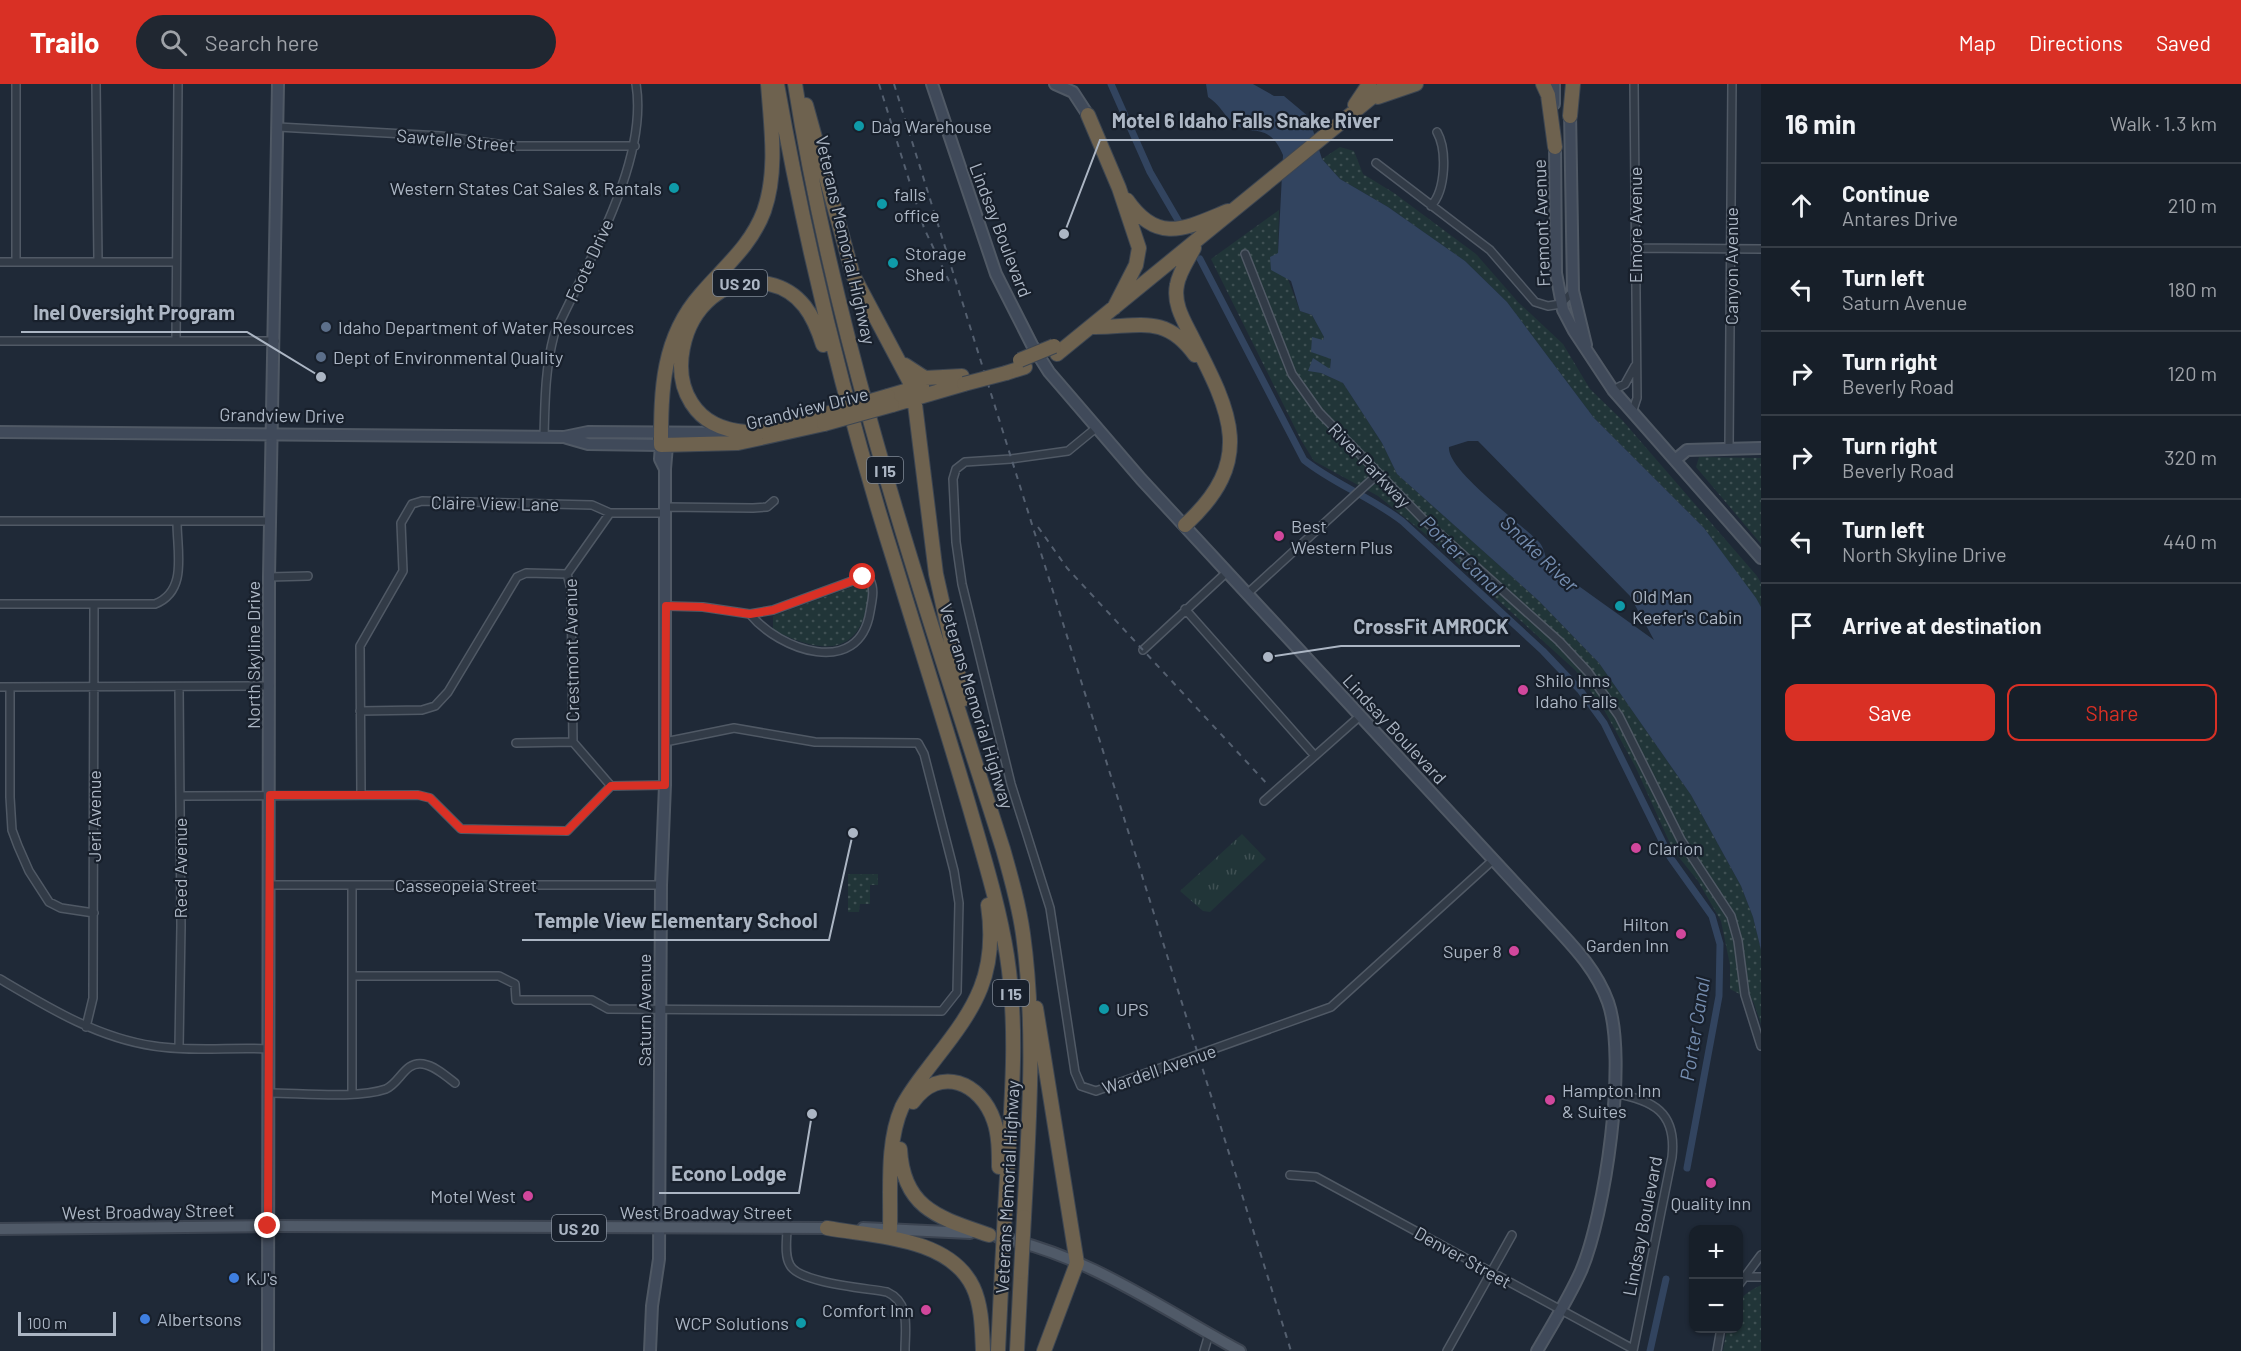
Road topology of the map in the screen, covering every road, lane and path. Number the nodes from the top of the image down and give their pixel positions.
1 (16, 84) edge
2 (96, 84) edge
3 (178, 84) edge
4 (278, 84) edge
5 (636, 84) edge
6 (768, 84) edge
7 (777, 84) edge
8 (795, 84) edge
9 (801, 84) edge
10 (932, 84) edge
11 (1055, 84) edge
12 (1369, 84) edge
13 (1388, 84) edge
14 (1416, 84) edge
15 (1543, 84) edge
16 (1554, 84) edge
17 (1571, 84) edge
18 (1634, 84) edge
19 (1732, 84) edge
20 (1368, 100) junction
21 (1088, 115) joint
22 (1570, 116) joint
23 (1346, 119) junction
24 (278, 127) junction
25 (1437, 132) dead end
26 (635, 146) junction
27 (1555, 147) junction
28 (1376, 163) dead end
29 (1119, 188) junction
30 (1241, 206) junction
31 (1431, 206) junction
32 (1198, 241) junction
33 (1636, 248) junction
34 (1731, 249) junction
35 (1761, 249) edge
36 (1245, 254) dead end
37 (98, 261) junction
38 (0, 262) edge
39 (16, 262) junction
40 (176, 262) junction
41 (1573, 291) junction
42 (1561, 303) junction
43 (1114, 310) junction
44 (698, 311) junction
45 (1092, 327) junction
46 (0, 340) edge
47 (176, 340) junction
48 (274, 340) junction
49 (892, 348) junction
50 (1588, 354) junction
51 (1635, 366) junction
52 (961, 382) junction
53 (1613, 390) junction
54 (914, 393) junction
55 (1225, 410) junction
56 (1633, 410) junction
57 (823, 419) junction
58 (1096, 428) junction
59 (0, 432) edge
60 (748, 432) junction
61 (273, 433) junction
62 (918, 434) junction
63 (544, 437) junction
64 (665, 440) junction
65 (856, 440) junction
66 (1730, 448) junction
67 (1761, 448) edge
68 (1672, 456) junction
69 (1378, 474) junction
70 (774, 501) dead end
71 (665, 510) junction
72 (610, 513) junction
73 (0, 521) edge
74 (271, 521) junction
75 (177, 522) junction
76 (1185, 525) junction
77 (1761, 558) edge
78 (1227, 572) junction
79 (567, 574) junction
80 (308, 576) dead end
81 (269, 577) junction
82 (1247, 594) junction
83 (0, 604) edge
84 (94, 605) junction
85 (666, 606) junction
86 (1185, 609) junction
87 (750, 614) junction
88 (1143, 650) dead end
89 (270, 686) junction
90 (0, 687) edge
91 (10, 687) junction
92 (179, 687) junction
93 (94, 688) junction
94 (360, 711) junction
95 (1360, 716) junction
96 (573, 742) junction
97 (665, 742) junction
98 (516, 743) dead end
99 (1315, 756) junction
100 (962, 780) junction
101 (665, 785) junction
102 (611, 786) junction
103 (361, 794) junction
104 (270, 795) junction
105 (180, 796) junction
106 (1264, 801) dead end
107 (1003, 849) junction
108 (1493, 860) junction
109 (270, 885) junction
110 (661, 885) junction
111 (352, 886) junction
112 (94, 913) junction
113 (1023, 934) junction
114 (353, 976) junction
115 (0, 979) edge
116 (660, 1010) junction
117 (86, 1027) junction
118 (1761, 1046) edge
119 (178, 1048) junction
120 (269, 1049) junction
121 (455, 1083) dead end
122 (1614, 1092) junction
123 (269, 1093) junction
124 (352, 1093) junction
125 (1290, 1175) dead end
126 (1003, 1212) junction
127 (268, 1226) junction
128 (0, 1228) edge
129 (787, 1228) junction
130 (827, 1228) junction
131 (660, 1229) junction
132 (890, 1229) junction
133 (989, 1235) junction
134 (1512, 1235) dead end
135 (1761, 1255) edge
136 (1077, 1263) junction
137 (1491, 1273) junction
138 (1746, 1277) junction
139 (1761, 1277) edge
140 (1743, 1280) edge
141 (1560, 1310) junction
142 (1720, 1333) edge
143 (1209, 1334) junction
144 (1633, 1350) edge
145 (268, 1351) edge
146 (650, 1351) edge
147 (905, 1351) edge
148 (984, 1351) edge
149 (998, 1351) edge
150 (1017, 1351) edge
151 (1044, 1351) edge
152 (1204, 1351) edge
153 (1240, 1351) edge
154 (1447, 1351) edge
155 (1537, 1351) edge
156 (1717, 1351) edge

1 - 39 street
2 - 37 street
3 - 40 street
4 - 24 street, North Skyline Drive
5 - 26 street, Foote Drive
6 - 64 highway
7 - 65 highway, Veterans Memorial Highway / I 15
8 - 107 highway, Veterans Memorial Highway / I 15
9 - 49 highway
10 - 58 street, Lindsay Boulevard
11 - 21 street
12 - 23 highway
13 - 20 highway
14 - 20 highway
15 - 27 highway
16 - 27 street, Fremont Avenue
17 - 22 highway
18 - 33 street, Elmore Avenue
19 - 34 street, Canyon Avenue
20 - 23 highway
21 - 29 highway
22 - 41 street, Fremont Avenue
23 - 30 highway
24 - 26 street, Sawtelle Street
24 - 48 street, North Skyline Drive
25 - 31 street
26 - 63 street, Foote Drive
27 - 42 street, Fremont Avenue
28 - 31 street
29 - 30 highway
29 - 43 highway
30 - 32 highway
31 - 42 street
32 - 43 highway
32 - 55 highway
33 - 34 street
33 - 51 street, Elmore Avenue
34 - 35 street
34 - 66 street, Canyon Avenue
36 - 69 street, River Parkway
37 - 39 street
37 - 40 street
38 - 39 street
40 - 47 street
41 - 42 street
41 - 50 street, Fremont Avenue
42 - 50 street, Fremont Avenue
43 - 45 highway
44 - 60 highway, US 20
44 - 64 highway
44 - 65 highway, US 20
45 - 52 highway, bridge
45 - 55 highway
46 - 47 street
47 - 48 street
48 - 61 street, North Skyline Drive
49 - 52 highway
49 - 54 highway
50 - 53 street, Fremont Avenue
51 - 53 street
51 - 56 street, Elmore Avenue
52 - 54 highway, Grandview Drive
52 - 62 highway
53 - 56 street, Fremont Avenue
54 - 57 highway, Grandview Drive, bridge
54 - 62 highway
55 - 76 highway
56 - 68 street, Fremont Avenue
57 - 60 highway, Grandview Drive / US 20
57 - 64 highway, Grandview Drive
58 - 76 street, Lindsay Boulevard
58 - 108 street, Wardell Avenue
59 - 61 street, Grandview Drive
60 - 64 street, Grandview Drive
61 - 63 street, Grandview Drive
61 - 74 street, North Skyline Drive
62 - 107 highway
63 - 64 street, Grandview Drive
64 - 71 street, Saturn Avenue
65 - 100 highway, Veterans Memorial Highway / I 15
66 - 67 street
66 - 68 street
68 - 77 street, Fremont Avenue
69 - 82 street
69 - 118 street, River Parkway
70 - 71 street, Claire View Lane
71 - 72 street, Claire View Lane
71 - 85 street, Saturn Avenue
72 - 79 street, Crestmont Avenue
72 - 94 street, Claire View Lane
73 - 75 street
74 - 75 street
74 - 81 street, North Skyline Drive
75 - 84 street
76 - 78 street, Lindsay Boulevard
78 - 82 street, Lindsay Boulevard
78 - 86 street
79 - 94 street
79 - 96 street, Crestmont Avenue
80 - 81 street
81 - 89 street, North Skyline Drive
82 - 95 street, Lindsay Boulevard
83 - 84 street
84 - 93 street, Jeri Avenue
85 - 87 street
85 - 97 street, Saturn Avenue
86 - 88 street
86 - 99 street
87 - 87 street
89 - 92 street
89 - 104 street, North Skyline Drive
90 - 91 street
91 - 93 street
91 - 112 street
92 - 93 street
92 - 105 street, Reed Avenue
93 - 112 street, Jeri Avenue
94 - 103 street, Claire View Lane
95 - 99 street
95 - 108 street, Lindsay Boulevard
96 - 98 street
96 - 102 street, Crestmont Avenue
97 - 101 street, Saturn Avenue
97 - 116 street
99 - 106 street
100 - 126 highway, Veterans Memorial Highway / I 15
100 - 132 highway
101 - 102 street
101 - 110 street, Saturn Avenue
102 - 103 street
103 - 104 street
104 - 105 street
104 - 109 street, North Skyline Drive
105 - 119 street, Reed Avenue
107 - 113 highway, Veterans Memorial Highway / I 15
108 - 122 street, Lindsay Boulevard
109 - 111 street, Casseopeia Street
109 - 120 street, North Skyline Drive
110 - 111 street, Casseopeia Street
110 - 116 street, Saturn Avenue
111 - 114 street
112 - 117 street, Jeri Avenue
113 - 136 highway
113 - 150 highway, Veterans Memorial Highway / I 15, bridge
114 - 116 street
114 - 124 street
115 - 117 street
116 - 131 street, Saturn Avenue
117 - 119 street
119 - 120 street
120 - 123 street, North Skyline Drive
121 - 124 street
122 - 141 street
122 - 144 street, Lindsay Boulevard
123 - 124 street
123 - 127 street, North Skyline Drive
125 - 137 street, Denver Street
126 - 133 highway
126 - 149 highway, Veterans Memorial Highway / I 15, bridge
127 - 128 main road, West Broadway Street / US 20
127 - 131 main road, West Broadway Street / US 20
127 - 145 street, North Skyline Drive
129 - 130 main road, West Broadway Street / US 20
129 - 131 main road, West Broadway Street / US 20
129 - 147 street
130 - 132 main road, West Broadway Street / US 20
130 - 148 highway
131 - 146 street, Saturn Avenue
132 - 133 main road, West Broadway Street
133 - 136 main road, West Broadway Street
134 - 137 street
135 - 138 street
136 - 143 main road, West Broadway Street
136 - 151 highway
137 - 141 street, Denver Street
137 - 154 street
138 - 139 street
138 - 140 street
141 - 144 street, Denver Street
141 - 155 street
142 - 156 street
143 - 152 street
143 - 153 main road, West Broadway Street

